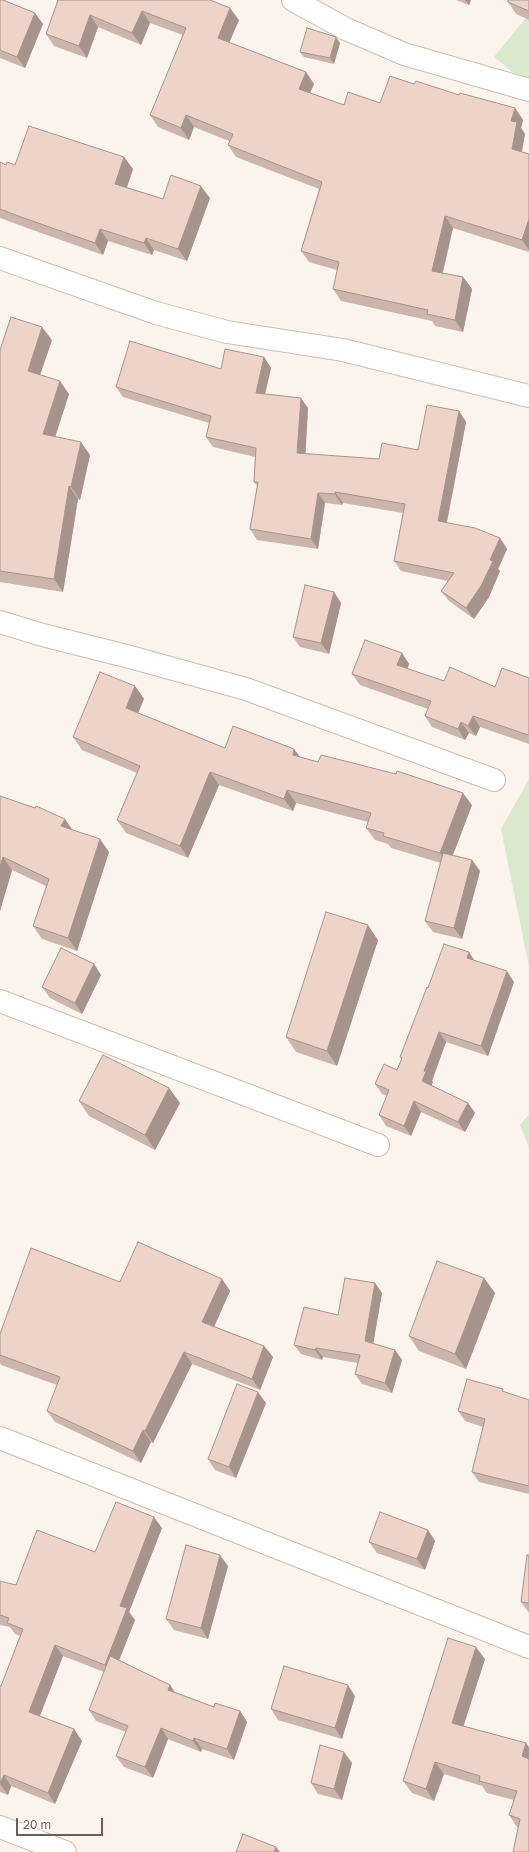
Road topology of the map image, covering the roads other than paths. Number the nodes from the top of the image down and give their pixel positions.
1 (293, 0) edge
2 (529, 90) edge
3 (0, 258) edge
4 (529, 396) edge
5 (0, 622) edge
6 (494, 780) dead end
7 (0, 1001) edge
8 (378, 1145) dead end
9 (0, 1438) edge
10 (529, 1647) edge
11 (0, 1827) edge
12 (65, 1852) edge

1 - 2 street
3 - 4 street
5 - 6 street
7 - 8 street
9 - 10 street
11 - 12 street

